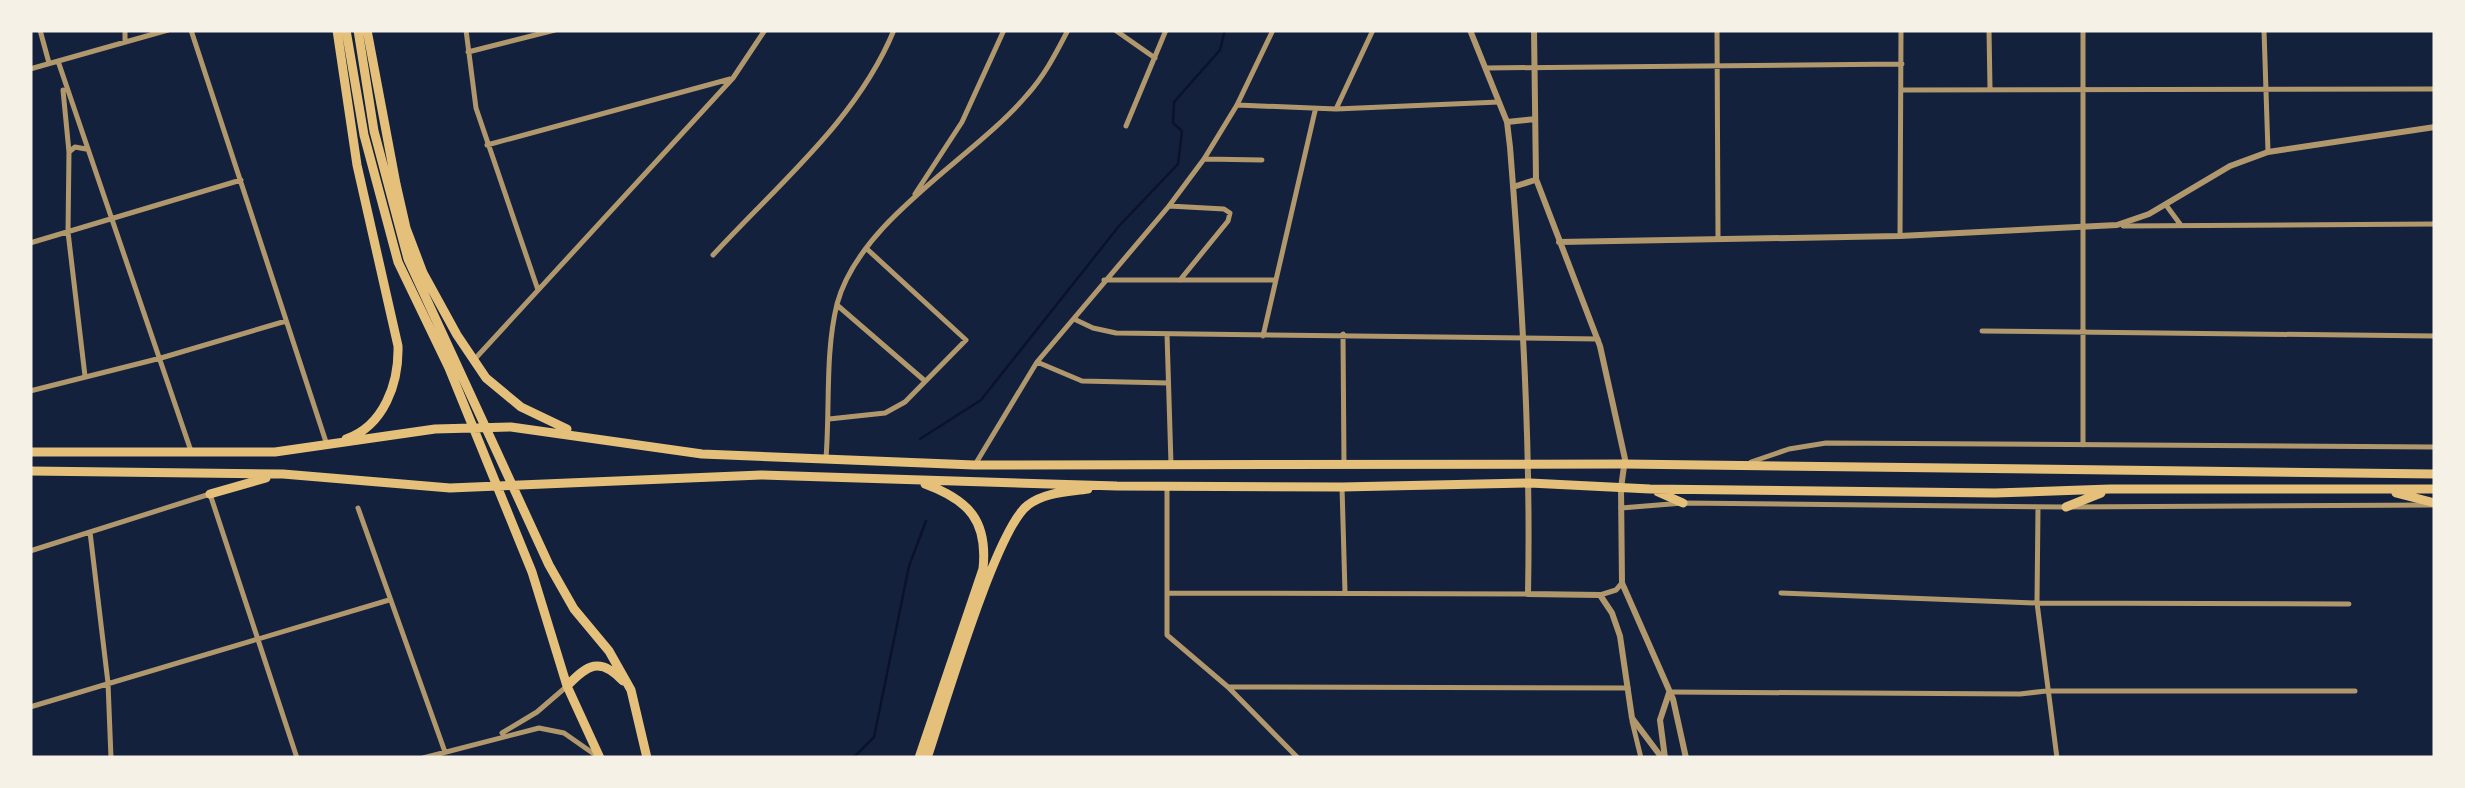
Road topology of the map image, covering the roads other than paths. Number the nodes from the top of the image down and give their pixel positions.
1 (40, 30) edge
2 (124, 30) edge
3 (168, 30) edge
4 (191, 30) edge
5 (337, 30) edge
6 (346, 30) edge
7 (358, 30) edge
8 (367, 30) edge
9 (466, 30) edge
10 (554, 30) edge
11 (765, 30) edge
12 (894, 30) edge
13 (1004, 30) edge
14 (1068, 30) edge
15 (1115, 30) edge
16 (1166, 30) edge
17 (1273, 30) edge
18 (1373, 30) edge
19 (1470, 30) edge
20 (1534, 30) edge
21 (1717, 30) edge
22 (1901, 30) edge
23 (1989, 30) edge
24 (2083, 30) edge
25 (2264, 30) edge
26 (125, 42) junction
27 (468, 52) junction
28 (1155, 58) junction
29 (58, 61) junction
30 (49, 64) junction
31 (1902, 64) junction
32 (1534, 66) junction
33 (1717, 66) junction
34 (1486, 68) junction
35 (30, 69) edge
36 (733, 78) junction
37 (62, 80) junction
38 (1990, 88) junction
39 (2083, 89) junction
40 (2435, 89) edge
41 (1902, 90) junction
42 (2265, 90) junction
43 (1499, 102) junction
44 (1237, 104) junction
45 (1316, 109) junction
46 (1336, 109) junction
47 (1535, 119) junction
48 (1507, 122) junction
49 (1126, 126) dead end
50 (2435, 126) edge
51 (486, 144) junction
52 (86, 148) junction
53 (69, 152) junction
54 (2268, 152) junction
55 (1204, 159) junction
56 (1262, 160) dead end
57 (240, 180) junction
58 (1536, 180) junction
59 (1513, 187) junction
60 (910, 200) junction
61 (1169, 206) junction
62 (2168, 209) junction
63 (2149, 214) junction
64 (110, 221) junction
65 (2435, 224) edge
66 (2168, 225) junction
67 (2183, 225) junction
68 (2117, 226) junction
69 (2148, 226) junction
70 (2084, 227) junction
71 (68, 232) junction
72 (1900, 236) junction
73 (1718, 238) junction
74 (1559, 242) junction
75 (30, 243) edge
76 (867, 249) junction
77 (713, 254) dead end
78 (1104, 280) junction
79 (1275, 280) junction
80 (1179, 281) junction
81 (538, 290) junction
82 (837, 305) junction
83 (1074, 318) junction
84 (286, 321) junction
85 (1982, 331) dead end
86 (2084, 331) junction
87 (1167, 334) junction
88 (1343, 334) junction
89 (1263, 336) junction
90 (2435, 336) edge
91 (1524, 337) junction
92 (1598, 339) junction
93 (161, 358) junction
94 (473, 362) junction
95 (1037, 362) junction
96 (85, 376) junction
97 (925, 381) junction
98 (1168, 383) junction
99 (30, 391) edge
100 (829, 419) junction
101 (589, 436) junction
102 (2083, 445) junction
103 (327, 446) junction
104 (2435, 448) edge
105 (30, 452) edge
106 (191, 453) junction
107 (826, 461) junction
108 (1171, 464) junction
109 (1530, 464) junction
110 (1624, 464) junction
111 (974, 465) junction
112 (1344, 465) junction
113 (1736, 467) junction
114 (30, 471) edge
115 (283, 474) junction
116 (2435, 474) edge
117 (913, 480) junction
118 (1530, 484) junction
119 (1118, 486) junction
120 (1167, 486) junction
121 (1342, 487) junction
122 (1621, 488) junction
123 (2378, 488) junction
124 (1650, 489) junction
125 (2110, 489) junction
126 (2435, 489) edge
127 (210, 494) junction
128 (1683, 502) junction
129 (2435, 504) edge
130 (2038, 506) junction
131 (2066, 506) junction
132 (358, 508) dead end
133 (1621, 508) junction
134 (90, 532) junction
135 (30, 551) edge
136 (1622, 582) junction
137 (1345, 592) junction
138 (1167, 594) junction
139 (1528, 594) junction
140 (1781, 594) dead end
141 (1600, 595) junction
142 (389, 600) junction
143 (2038, 603) junction
144 (2349, 604) dead end
145 (260, 638) junction
146 (108, 683) junction
147 (567, 686) junction
148 (1228, 687) junction
149 (1628, 688) junction
150 (631, 690) junction
151 (2046, 691) junction
152 (2355, 691) dead end
153 (1669, 692) junction
154 (30, 707) edge
155 (1632, 718) junction
156 (495, 737) junction
157 (446, 752) junction
158 (112, 758) edge
159 (297, 758) edge
160 (423, 758) edge
161 (600, 758) edge
162 (647, 758) edge
163 (919, 758) edge
164 (927, 758) edge
165 (1298, 758) edge
166 (1641, 758) edge
167 (1664, 758) edge
168 (1686, 758) edge
169 (2057, 758) edge

1 - 30 street
2 - 26 street
3 - 26 street
4 - 57 street
5 - 103 highway
6 - 147 highway
7 - 150 highway
8 - 94 highway
9 - 27 street
10 - 27 street
11 - 36 street
12 - 77 street
13 - 60 street
14 - 60 street
15 - 28 street
16 - 28 street
17 - 44 street
18 - 46 street
19 - 34 street
20 - 32 street
21 - 33 street
22 - 31 street
23 - 38 street
24 - 39 street
25 - 42 street
26 - 29 street
27 - 51 street
28 - 49 street
29 - 30 street
29 - 37 street
30 - 35 street
31 - 33 street
31 - 41 street
32 - 33 street
32 - 34 street
32 - 47 street
33 - 73 street
34 - 43 street
36 - 51 street
36 - 81 street
37 - 52 street
37 - 53 street
38 - 39 street
38 - 41 street
39 - 42 street
39 - 70 street
40 - 42 street
41 - 72 street
42 - 54 street
43 - 46 street
43 - 48 street
44 - 45 street
44 - 55 street
45 - 46 street
45 - 79 street
47 - 48 street
47 - 58 street
48 - 59 street
50 - 54 street
51 - 81 street
52 - 53 street
52 - 64 street
53 - 71 street
54 - 62 street
55 - 56 street
55 - 61 street
57 - 64 street
57 - 84 street
58 - 59 street
58 - 74 street
59 - 91 street
60 - 76 street
61 - 78 street
61 - 80 street
62 - 63 street
62 - 66 street
62 - 67 street
63 - 68 street
63 - 69 street
64 - 71 street
64 - 93 street
65 - 67 street
66 - 67 street
66 - 69 street
68 - 69 street
68 - 70 street
70 - 72 street
70 - 86 street
71 - 75 street
71 - 96 street
72 - 73 street
73 - 74 street
74 - 92 street
76 - 82 street
76 - 97 street
78 - 80 street
78 - 83 street
79 - 80 street
79 - 89 street
81 - 94 street
82 - 97 street
82 - 100 street
83 - 87 street
83 - 95 street
84 - 93 street
84 - 103 street
85 - 86 street
86 - 90 street
86 - 102 street
87 - 89 street
87 - 98 street
88 - 89 street
88 - 91 street
88 - 112 street
91 - 92 street
91 - 109 street
92 - 110 street
93 - 96 street
93 - 106 street
94 - 101 highway
95 - 98 street
95 - 111 street
96 - 99 street
97 - 100 street
98 - 108 street
100 - 107 street
101 - 103 highway
101 - 107 highway
102 - 104 street
102 - 113 street
103 - 106 highway
105 - 106 highway
107 - 111 highway
108 - 111 highway
108 - 112 highway
109 - 110 highway
109 - 112 highway
109 - 118 street
110 - 113 highway
110 - 122 street
113 - 116 highway
114 - 115 highway
115 - 117 highway
115 - 127 highway
117 - 119 highway
117 - 163 highway
118 - 121 highway
118 - 122 highway
118 - 139 street
119 - 120 highway
119 - 164 highway
120 - 121 highway
120 - 138 street
121 - 137 street
122 - 124 highway
122 - 133 street
123 - 125 highway
123 - 126 highway
123 - 129 highway
124 - 125 highway
124 - 128 highway
125 - 131 highway
127 - 134 street
127 - 145 street
128 - 130 street
128 - 133 street
129 - 131 street
130 - 131 street
130 - 143 street
132 - 142 street
133 - 136 street
134 - 135 street
134 - 146 street
136 - 141 street
136 - 153 street
137 - 138 street
137 - 139 street
138 - 148 street
139 - 141 street
140 - 143 street
141 - 149 street
142 - 145 street
142 - 157 street
143 - 144 street
143 - 151 street
145 - 146 street
145 - 159 street
146 - 154 street
146 - 158 street
147 - 150 highway
147 - 156 street
147 - 161 highway
148 - 149 street
148 - 165 street
149 - 155 street
150 - 162 highway
151 - 152 street
151 - 153 street
151 - 169 street
153 - 167 street
153 - 168 street
155 - 166 street
155 - 167 street
156 - 157 street
156 - 161 street
157 - 160 street

